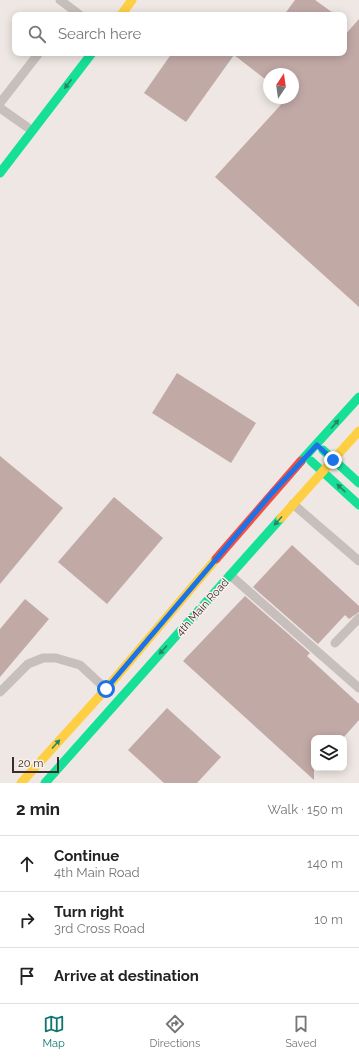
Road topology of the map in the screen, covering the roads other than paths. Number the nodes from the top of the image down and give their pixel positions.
1 (60, 0) edge
2 (132, 0) edge
3 (73, 12) edge
4 (123, 12) edge
5 (37, 56) edge
6 (79, 56) edge
7 (90, 56) edge
8 (0, 104) edge
9 (0, 108) edge
10 (27, 127) junction
11 (0, 161) edge
12 (0, 173) edge
13 (359, 397) edge
14 (359, 431) edge
15 (317, 445) junction
16 (306, 457) junction
17 (333, 460) junction
18 (323, 472) junction
19 (359, 483) edge
20 (293, 504) junction
21 (359, 505) edge
22 (359, 561) edge
23 (230, 575) junction
24 (359, 618) edge
25 (335, 643) dead end
26 (359, 688) edge
27 (106, 689) junction
28 (0, 692) edge
29 (20, 783) edge
30 (45, 783) edge

1 - 3 lane
2 - 4 street
5 - 8 lane
6 - 10 street
7 -> 12 street
9 - 10 lane
10 - 11 street
15 -> 13 street, 4th Main Road
14 - 17 street, 4th Main Road
15 - 16 street, 4th Main Road
15 - 17 street
16 - 18 street
16 - 27 street, 4th Main Road
17 - 18 street, 4th Main Road
17 - 19 street
18 - 20 street, 4th Main Road
21 -> 18 street
20 - 22 lane
20 -> 23 street, 4th Main Road
23 - 26 lane
23 -> 30 street, 4th Main Road
24 - 25 lane
27 - 28 lane
29 -> 27 street, 4th Main Road

